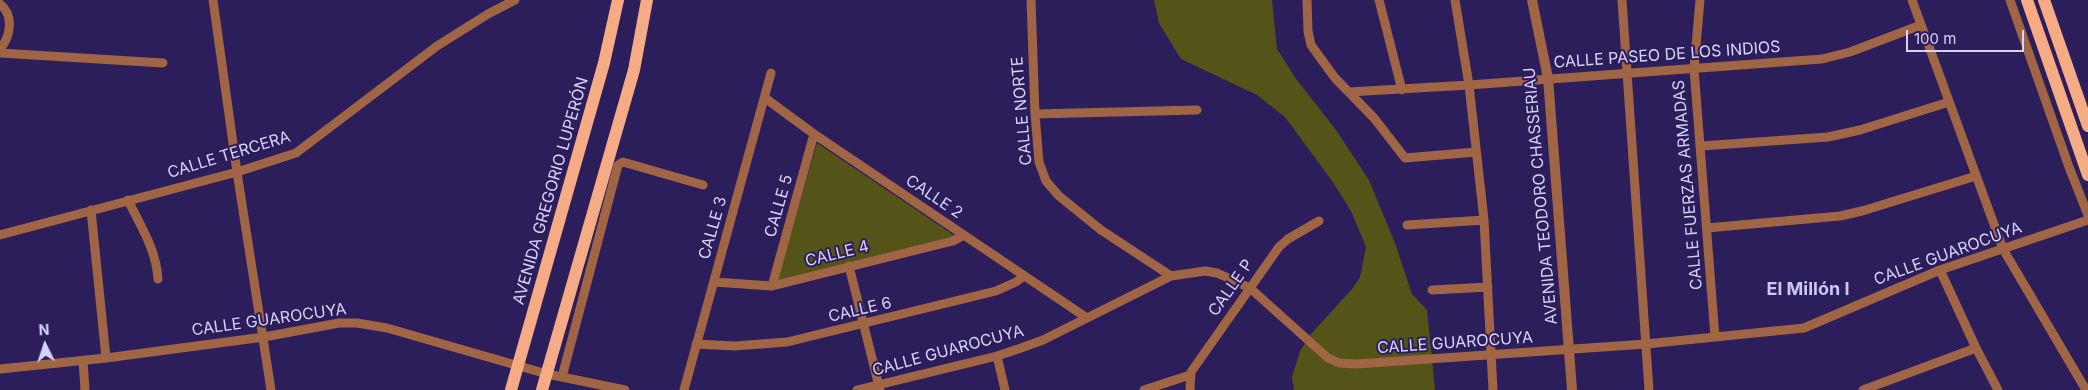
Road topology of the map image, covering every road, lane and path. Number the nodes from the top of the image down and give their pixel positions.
1 (213, 0) edge
2 (515, 0) edge
3 (618, 0) edge
4 (647, 0) edge
5 (1031, 0) edge
6 (1307, 0) edge
7 (1379, 0) edge
8 (1456, 0) edge
9 (1532, 0) edge
10 (1622, 0) edge
11 (1700, 0) edge
12 (1912, 0) edge
13 (2010, 0) edge
14 (2027, 0) edge
15 (2044, 0) edge
16 (0, 4) edge
17 (1921, 25) junction
18 (0, 51) edge
19 (163, 63) dead end
20 (1694, 69) junction
21 (771, 73) dead end
22 (1626, 73) junction
23 (1548, 78) junction
24 (1469, 85) junction
25 (1402, 90) junction
26 (1349, 92) junction
27 (765, 98) junction
28 (1949, 102) junction
29 (1197, 110) dead end
30 (1035, 114) junction
31 (2088, 126) edge
32 (814, 134) junction
33 (1701, 146) junction
34 (1476, 152) junction
35 (237, 172) junction
36 (2088, 175) edge
37 (1976, 176) junction
38 (703, 185) dead end
39 (128, 200) junction
40 (92, 210) junction
41 (2088, 215) edge
42 (1319, 220) dead end
43 (1484, 220) junction
44 (2088, 220) edge
45 (1407, 225) dead end
46 (1707, 228) junction
47 (0, 235) edge
48 (964, 235) junction
49 (2003, 249) junction
50 (850, 266) junction
51 (1940, 270) junction
52 (1024, 276) junction
53 (1171, 276) junction
54 (158, 279) dead end
55 (714, 282) junction
56 (772, 286) junction
57 (1488, 287) junction
58 (1250, 288) junction
59 (1432, 290) dead end
60 (1087, 318) junction
61 (864, 325) junction
62 (264, 337) junction
63 (1716, 337) junction
64 (696, 344) junction
65 (1646, 344) junction
66 (1976, 348) junction
67 (1570, 350) junction
68 (1492, 355) junction
69 (997, 356) junction
70 (106, 358) junction
71 (83, 360) junction
72 (518, 366) junction
73 (0, 369) edge
74 (547, 374) junction
75 (1190, 375) junction
76 (562, 377) junction
77 (880, 388) edge
78 (85, 390) edge
79 (271, 390) edge
80 (511, 390) edge
81 (542, 390) edge
82 (625, 390) edge
83 (684, 390) edge
84 (857, 390) edge
85 (1005, 390) edge
86 (1144, 390) edge
87 (1190, 390) edge
88 (1494, 390) edge
89 (1572, 390) edge
90 (1649, 390) edge
91 (1864, 390) edge
92 (1998, 390) edge
93 (2086, 390) edge

1 - 35 street
2 - 35 street, CALLE TERCERA
3 - 72 main road, AVENIDA GREGORIO LUPERÓN
4 - 74 main road
5 - 30 street, CALLE NORTE
6 - 26 street
7 - 25 street
8 - 24 street
9 - 23 street, AVENIDA TEODORO CHASSERIAU
10 - 22 street
11 - 20 street, CALLE FUERZAS ARMADAS
12 - 17 street
13 - 41 street
14 - 36 main road
15 - 31 main road
16 - 18 street
17 - 20 street, CALLE PASEO DE LOS INDIOS
17 - 28 street
18 - 19 street
20 - 22 street, CALLE PASEO DE LOS INDIOS
20 - 33 street, CALLE FUERZAS ARMADAS
21 - 27 street, CALLE 3
22 - 23 street, CALLE PASEO DE LOS INDIOS
22 - 65 street
23 - 24 street, CALLE PASEO DE LOS INDIOS
23 - 67 street, AVENIDA TEODORO CHASSERIAU
24 - 25 street, CALLE PASEO DE LOS INDIOS
24 - 34 street
25 - 26 street, CALLE PASEO DE LOS INDIOS
26 - 34 street
27 - 32 street, CALLE 2
27 - 55 street, CALLE 3
28 - 33 street
28 - 37 street
29 - 30 street
30 - 53 street, CALLE NORTE
32 - 48 street, CALLE 2
32 - 56 street, CALLE 5
33 - 46 street, CALLE FUERZAS ARMADAS
34 - 43 street
35 - 39 street, CALLE TERCERA
35 - 62 street
37 - 46 street
37 - 49 street
38 - 76 street
39 - 40 street, CALLE TERCERA
39 - 54 street
40 - 47 street, CALLE TERCERA
40 - 70 street
42 - 58 street, CALLE P
43 - 45 street
43 - 57 street
44 - 49 street, CALLE GUAROCUYA
46 - 63 street, CALLE FUERZAS ARMADAS
48 - 50 street, CALLE 4
48 - 52 street, CALLE 2
49 - 51 street, CALLE GUAROCUYA
49 - 93 street
50 - 56 street, CALLE 4
50 - 61 street
51 - 63 street, CALLE GUAROCUYA
51 - 66 street
52 - 60 street, CALLE 2
52 - 61 street, CALLE 6
53 - 58 street, CALLE GUAROCUYA
53 - 60 street, CALLE GUAROCUYA
55 - 56 street, CALLE 4
55 - 64 street, CALLE 3
57 - 59 street
57 - 68 street
58 - 68 street, CALLE GUAROCUYA
58 - 75 street, CALLE P
60 - 69 street, CALLE GUAROCUYA
61 - 64 street, CALLE 6
61 - 77 street
62 - 70 street, CALLE GUAROCUYA
62 - 72 street, CALLE GUAROCUYA
62 - 79 street
63 - 65 street, CALLE GUAROCUYA
64 - 83 street, CALLE 3
65 - 67 street, CALLE GUAROCUYA
65 - 90 street
66 - 91 street
66 - 92 street
67 - 68 street, CALLE GUAROCUYA
67 - 89 street, AVENIDA TEODORO CHASSERIAU
68 - 88 street
69 - 77 street, CALLE GUAROCUYA
69 - 85 street
70 - 71 street, CALLE GUAROCUYA
71 - 73 street, CALLE GUAROCUYA
71 - 78 street
72 - 74 street, CALLE GUAROCUYA
72 - 80 main road, AVENIDA GREGORIO LUPERÓN
74 - 76 street, CALLE GUAROCUYA
74 - 81 main road
75 - 86 street
75 - 87 street
76 - 82 street, CALLE GUAROCUYA
77 - 84 street, CALLE GUAROCUYA

